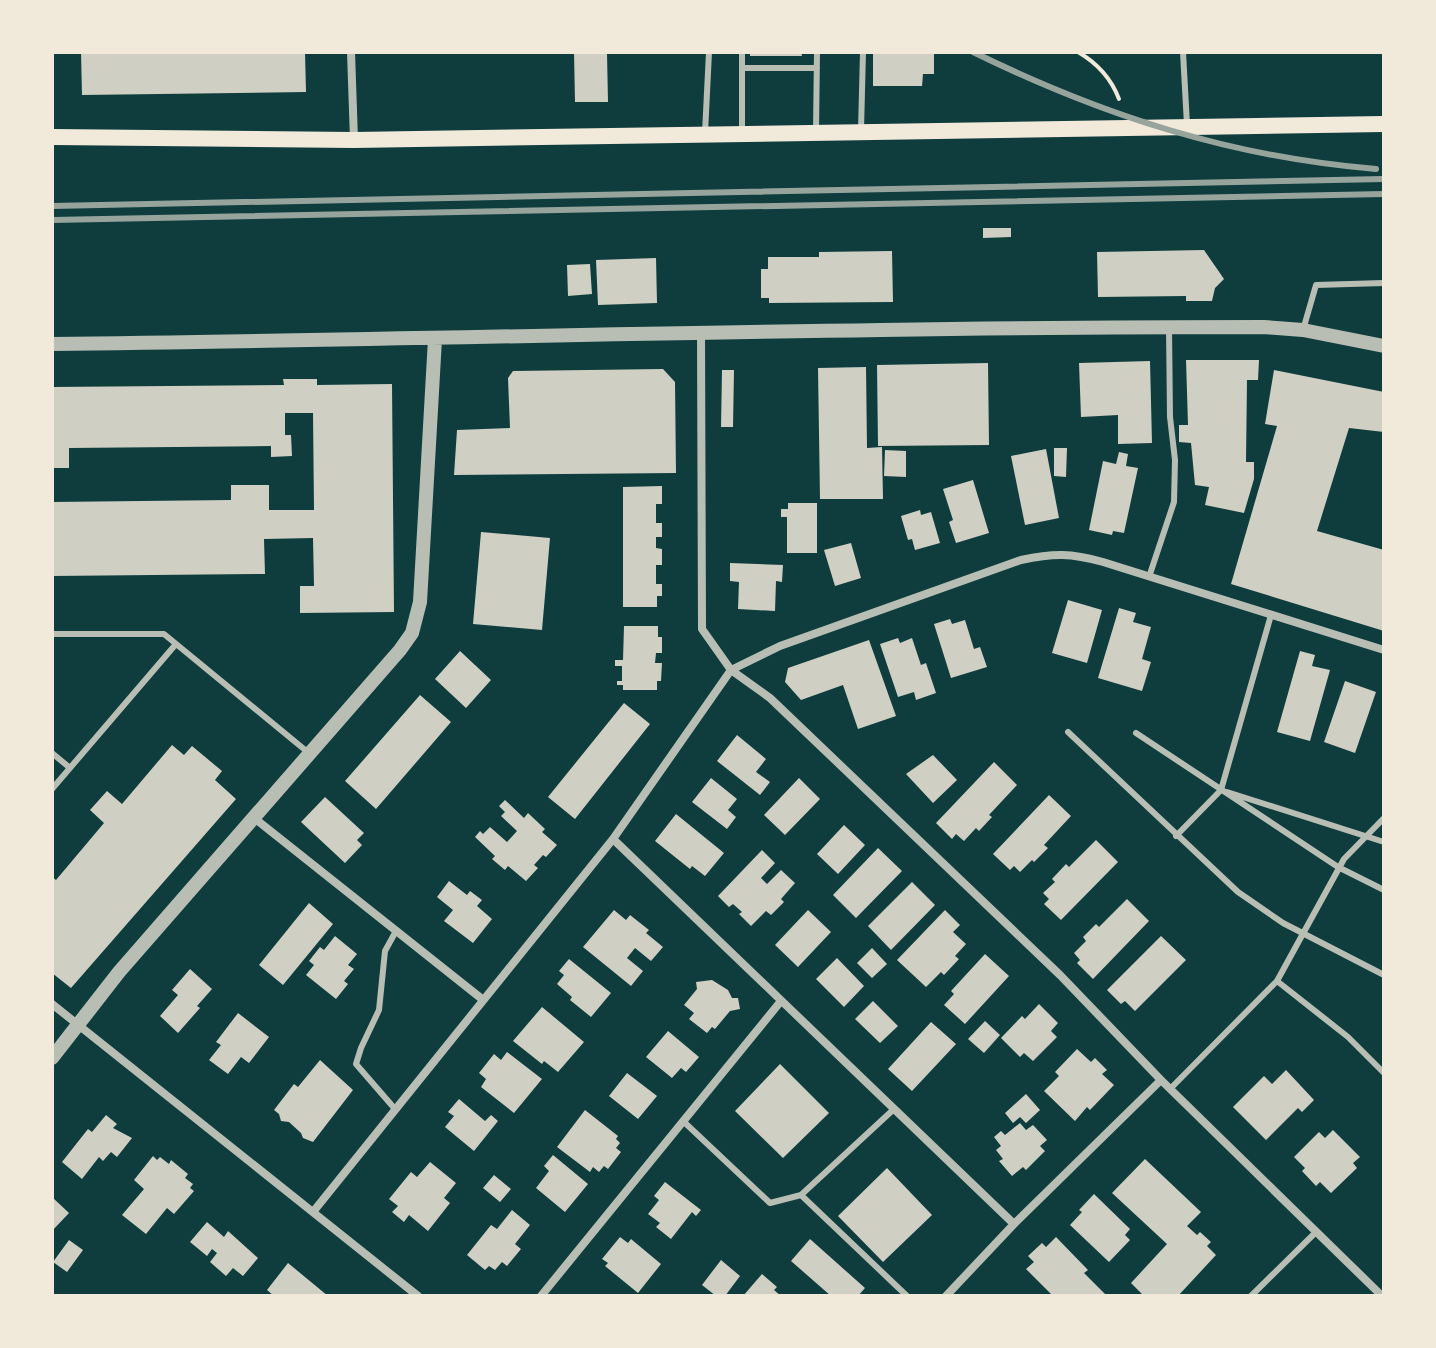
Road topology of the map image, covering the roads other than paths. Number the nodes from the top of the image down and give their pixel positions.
1 (351, 52) edge
2 (709, 52) edge
3 (742, 52) edge
4 (817, 52) edge
5 (863, 52) edge
6 (1183, 52) edge
7 (742, 68) junction
8 (817, 68) junction
9 (1384, 124) edge
10 (1187, 128) junction
11 (861, 134) junction
12 (742, 135) junction
13 (816, 135) junction
14 (705, 136) junction
15 (52, 137) edge
16 (354, 140) junction
17 (1384, 284) edge
18 (1169, 327) junction
19 (1303, 330) junction
20 (701, 332) junction
21 (435, 339) junction
22 (52, 344) edge
23 (1384, 346) edge
24 (1149, 577) junction
25 (1271, 615) junction
26 (52, 634) edge
27 (176, 644) junction
28 (1384, 650) edge
29 (731, 670) junction
30 (1068, 732) dead end
31 (1136, 733) dead end
32 (52, 753) edge
33 (310, 754) junction
34 (70, 768) junction
35 (52, 789) edge
36 (1221, 790) junction
37 (254, 818) junction
38 (1384, 818) edge
39 (1176, 836) junction
40 (1367, 836) junction
41 (613, 839) junction
42 (1384, 842) edge
43 (1338, 867) junction
44 (1384, 890) edge
45 (396, 931) junction
46 (1302, 934) junction
47 (1384, 975) edge
48 (1277, 981) junction
49 (482, 999) junction
50 (781, 1001) junction
51 (52, 1004) edge
52 (77, 1025) junction
53 (52, 1058) edge
54 (1384, 1073) edge
55 (1161, 1080) junction
56 (1170, 1089) junction
57 (395, 1109) junction
58 (894, 1109) junction
59 (683, 1121) junction
60 (801, 1195) junction
61 (313, 1212) junction
62 (1014, 1224) junction
63 (1316, 1232) junction
64 (418, 1296) edge
65 (541, 1296) edge
66 (907, 1296) edge
67 (946, 1296) edge
68 (1251, 1296) edge
69 (1382, 1296) edge

1 - 16 street
2 - 14 lane
3 - 7 lane
4 - 8 lane
5 - 11 lane
6 - 10 lane
7 - 8 lane
7 - 12 lane
8 - 13 lane
9 - 10 main road
10 - 11 main road
11 - 13 main road
12 - 13 main road
12 - 14 main road
14 - 16 main road
15 - 16 main road
17 - 19 lane
18 - 19 street
18 - 20 street
18 - 24 lane
19 - 23 street
20 - 21 street
20 - 29 street
21 - 22 street
21 - 33 street
24 - 25 street
24 - 29 street
25 - 28 street
25 - 36 lane
26 - 27 lane
27 - 33 lane
27 - 34 lane
29 - 41 street
29 - 55 street
30 - 39 lane
31 - 36 lane
32 - 34 lane
33 - 37 street
34 - 35 lane
36 - 39 lane
36 - 40 lane
36 - 43 lane
37 - 45 street
37 - 52 street
38 - 40 lane
39 - 46 lane
40 - 42 lane
40 - 43 lane
41 - 49 street
41 - 50 street
43 - 44 lane
43 - 46 lane
45 - 49 street
45 - 57 lane
46 - 47 lane
46 - 48 lane
48 - 54 lane
48 - 56 lane
49 - 57 street
50 - 58 street
50 - 59 street
51 - 52 street
52 - 53 street
52 - 61 street
55 - 56 street
55 - 62 street
56 - 63 street
57 - 61 street
58 - 60 lane
58 - 62 street
59 - 60 lane
59 - 65 street
60 - 66 lane
61 - 64 street
62 - 67 street
63 - 68 lane
63 - 69 street

